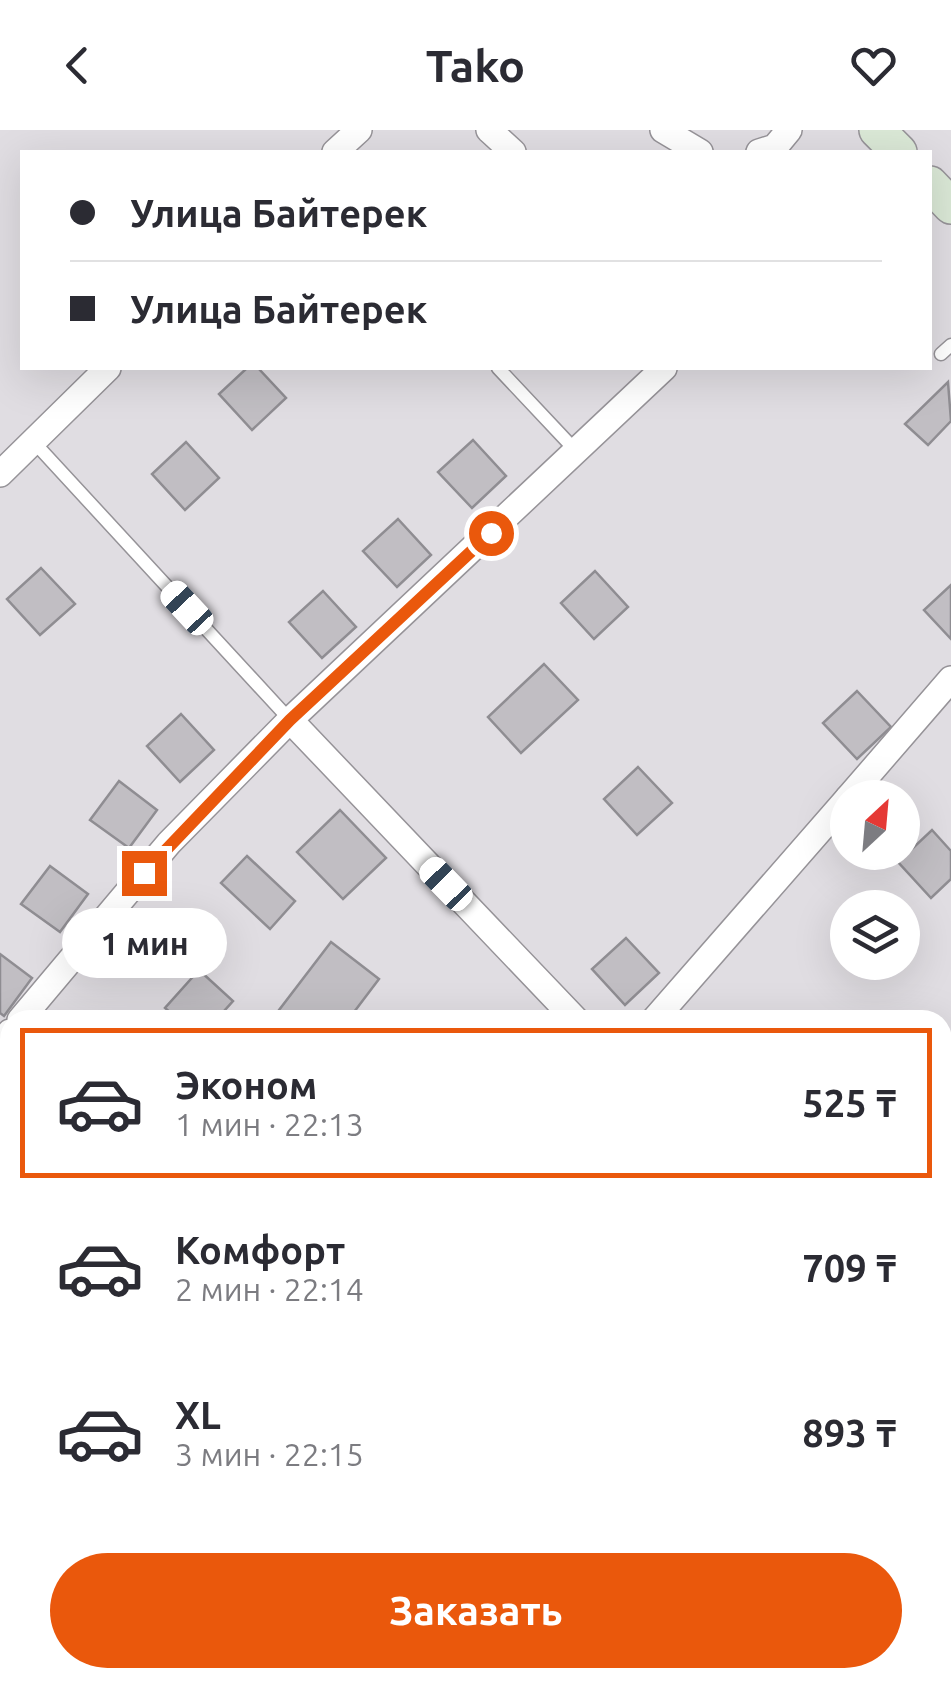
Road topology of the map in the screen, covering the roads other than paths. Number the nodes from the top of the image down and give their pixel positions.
1 (358, 130) edge
2 (489, 130) edge
3 (663, 130) edge
4 (789, 130) edge
5 (877, 130) edge
6 (337, 150) edge
7 (511, 150) edge
8 (697, 150) edge
9 (765, 150) edge
10 (897, 150) edge
11 (932, 186) edge
12 (951, 206) edge
13 (106, 370) edge
14 (500, 370) edge
15 (662, 370) edge
16 (32, 440) junction
17 (577, 452) junction
18 (0, 474) edge
19 (951, 679) edge
20 (290, 720) junction
21 (864, 780) edge
22 (830, 819) edge
23 (28, 1010) edge
24 (566, 1010) edge
25 (663, 1010) edge

1 - 6 street
2 - 7 street
3 - 8 street
4 - 9 street
5 - 10 street
11 - 12 street
13 - 16 street
14 - 17 lane
15 - 17 street
16 - 18 street
16 - 20 lane
17 - 20 street
19 - 21 street
20 - 23 street
20 - 24 street
22 - 25 street

